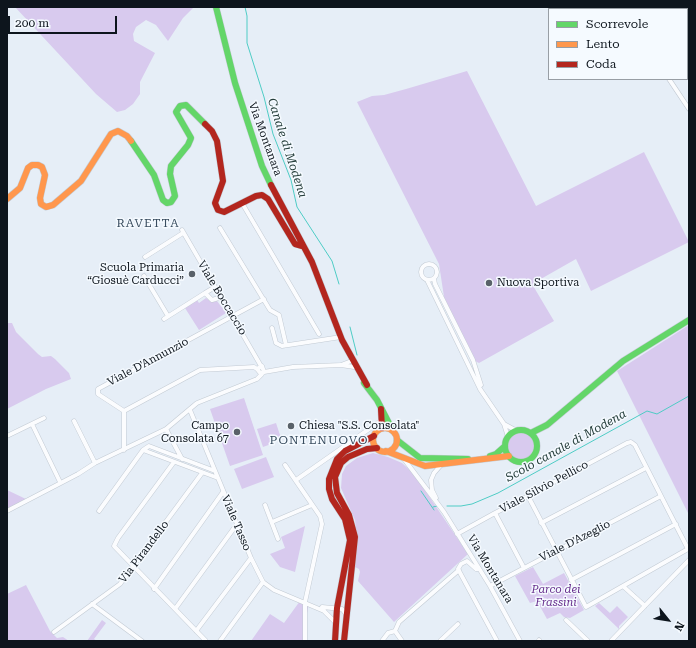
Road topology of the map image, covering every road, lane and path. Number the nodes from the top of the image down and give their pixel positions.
1 (216, 7) edge
2 (670, 80) edge
3 (689, 109) edge
4 (7, 198) edge
5 (242, 203) junction
6 (220, 228) dead end
7 (302, 246) junction
8 (145, 257) dead end
9 (144, 276) dead end
10 (434, 279) junction
11 (427, 280) junction
12 (215, 286) junction
13 (205, 293) junction
14 (222, 297) junction
15 (264, 299) junction
16 (168, 316) junction
17 (233, 316) junction
18 (164, 319) dead end
19 (689, 320) edge
20 (272, 328) dead end
21 (319, 334) dead end
22 (342, 337) junction
23 (286, 345) junction
24 (354, 363) junction
25 (261, 366) junction
26 (257, 369) junction
27 (263, 373) junction
28 (481, 390) junction
29 (379, 404) junction
30 (190, 410) junction
31 (124, 411) junction
32 (44, 418) dead end
33 (382, 420) junction
34 (74, 421) dead end
35 (32, 424) junction
36 (504, 424) junction
37 (547, 425) junction
38 (382, 428) junction
39 (166, 429) junction
40 (517, 430) junction
41 (393, 431) junction
42 (531, 433) junction
43 (7, 436) edge
44 (374, 436) junction
45 (508, 437) junction
46 (397, 440) junction
47 (537, 444) junction
48 (505, 446) junction
49 (377, 448) junction
50 (124, 450) junction
51 (143, 450) junction
52 (386, 451) junction
53 (509, 456) junction
54 (182, 459) junction
55 (404, 459) junction
56 (174, 462) junction
57 (95, 463) junction
58 (285, 464) dead end
59 (441, 465) junction
60 (646, 468) junction
61 (214, 471) junction
62 (202, 473) junction
63 (218, 478) junction
64 (296, 480) junction
65 (60, 482) junction
66 (223, 492) junction
67 (528, 496) junction
68 (661, 496) junction
69 (265, 505) dead end
70 (312, 505) junction
71 (441, 507) junction
72 (7, 511) edge
73 (99, 511) dead end
74 (496, 513) junction
75 (272, 522) junction
76 (541, 522) junction
77 (237, 524) junction
78 (676, 524) junction
79 (457, 534) junction
80 (278, 539) dead end
81 (688, 549) edge
82 (556, 551) junction
83 (251, 558) junction
84 (689, 560) edge
85 (133, 567) junction
86 (524, 568) junction
87 (479, 569) junction
88 (459, 570) junction
89 (571, 580) junction
90 (263, 582) junction
91 (490, 586) junction
92 (624, 587) junction
93 (154, 589) junction
94 (305, 602) junction
95 (92, 604) junction
96 (314, 606) junction
97 (645, 606) junction
98 (337, 608) junction
99 (174, 609) junction
100 (346, 615) junction
101 (566, 620) dead end
102 (335, 622) junction
103 (458, 624) dead end
104 (395, 631) junction
105 (54, 632) dead end
106 (196, 632) junction
107 (142, 641) edge
108 (206, 641) edge
109 (220, 641) edge
110 (305, 641) edge
111 (335, 641) edge
112 (344, 641) edge
113 (382, 641) edge
114 (402, 641) edge
115 (440, 641) edge
116 (497, 641) edge
117 (520, 641) edge
118 (588, 641) edge
119 (611, 641) edge

1 - 7 main road, Via Montanara
2 - 3 street
4 - 5 main road
5 - 7 main road
5 - 21 street
6 - 15 street
7 - 22 main road, Via Montanara
8 - 12 street, Viale Boccaccio
9 - 16 street
10 - 11 street
10 - 11 street
10 - 28 street
11 - 28 street
12 - 13 street
12 - 14 street, Viale Boccaccio
13 - 14 street
13 - 16 street
14 - 17 street, Viale Boccaccio
15 - 17 street, Viale D'Annunzio
15 - 23 street
16 - 18 street
17 - 25 street, Viale Boccaccio
17 - 31 street, Viale D'Annunzio
19 - 37 main road
20 - 23 street
22 - 23 street
22 - 24 main road, Via Montanara
24 - 27 street
24 - 29 main road, Via Montanara
25 - 26 street
25 - 27 street, Viale Boccaccio
26 - 27 street
26 - 31 street
27 - 30 street
28 - 36 street
29 - 33 main road, Via Montanara
29 - 41 main road, Via Montanara
30 - 39 street
30 - 61 street, Viale Tasso
31 - 50 street
32 - 35 street
33 - 38 main road, Via Montanara
33 - 64 street
34 - 57 street
35 - 43 street
35 - 65 street
36 - 40 street
36 - 45 street
37 - 42 main road
37 - 47 main road
38 - 41 main road
38 - 44 main road
39 - 50 street
39 - 54 street
40 - 42 main road
40 - 45 main road
41 - 46 main road
42 - 47 main road
44 - 49 main road
44 - 98 main road
45 - 48 main road
46 - 48 main road
46 - 52 main road
47 - 53 main road
48 - 53 main road
49 - 52 main road
49 - 100 main road
50 - 57 street
51 - 54 street
51 - 56 street
51 - 73 street
52 - 55 main road
53 - 59 main road
54 - 61 street
55 - 59 main road
55 - 71 street, Via Montanara
56 - 62 street
56 - 85 street
57 - 65 street
58 - 64 street
59 - 71 street, Via Montanara
60 - 67 street, Viale Silvio Pellico
60 - 68 street
60 - 76 street
61 - 63 street, Viale Tasso
62 - 63 street
62 - 85 street, Via Pirandello
63 - 66 street, Viale Tasso
64 - 70 street
65 - 72 street
66 - 77 street, Viale Tasso
66 - 93 street
67 - 74 street, Viale Silvio Pellico
67 - 76 street
68 - 78 street
68 - 82 street, Viale D'Azeglio
69 - 75 street
70 - 75 street
70 - 94 street
71 - 79 street, Via Montanara
74 - 79 street, Viale Silvio Pellico
74 - 86 street
75 - 80 street
76 - 82 street
77 - 83 street, Viale Tasso
77 - 99 street
78 - 81 street
78 - 89 street
79 - 87 street, Via Montanara
81 - 92 street
82 - 86 street, Viale D'Azeglio
82 - 89 street
83 - 90 street, Viale Tasso
83 - 106 street
84 - 97 street
85 - 93 street
85 - 95 street, Via Pirandello
86 - 91 street, Viale D'Azeglio
87 - 88 street
87 - 91 street, Via Montanara
88 - 104 street
88 - 116 street
89 - 92 street
90 - 94 street
90 - 109 street
91 - 117 street, Via Montanara
92 - 97 street
93 - 99 street
94 - 96 street
94 - 110 street
95 - 105 street, Via Pirandello
95 - 107 street
96 - 98 street
96 - 102 street
97 - 119 street
98 - 100 street
98 - 102 main road
99 - 106 street
100 - 112 main road
101 - 118 street
102 - 111 main road
103 - 115 street
104 - 113 street
104 - 114 street
106 - 108 street

